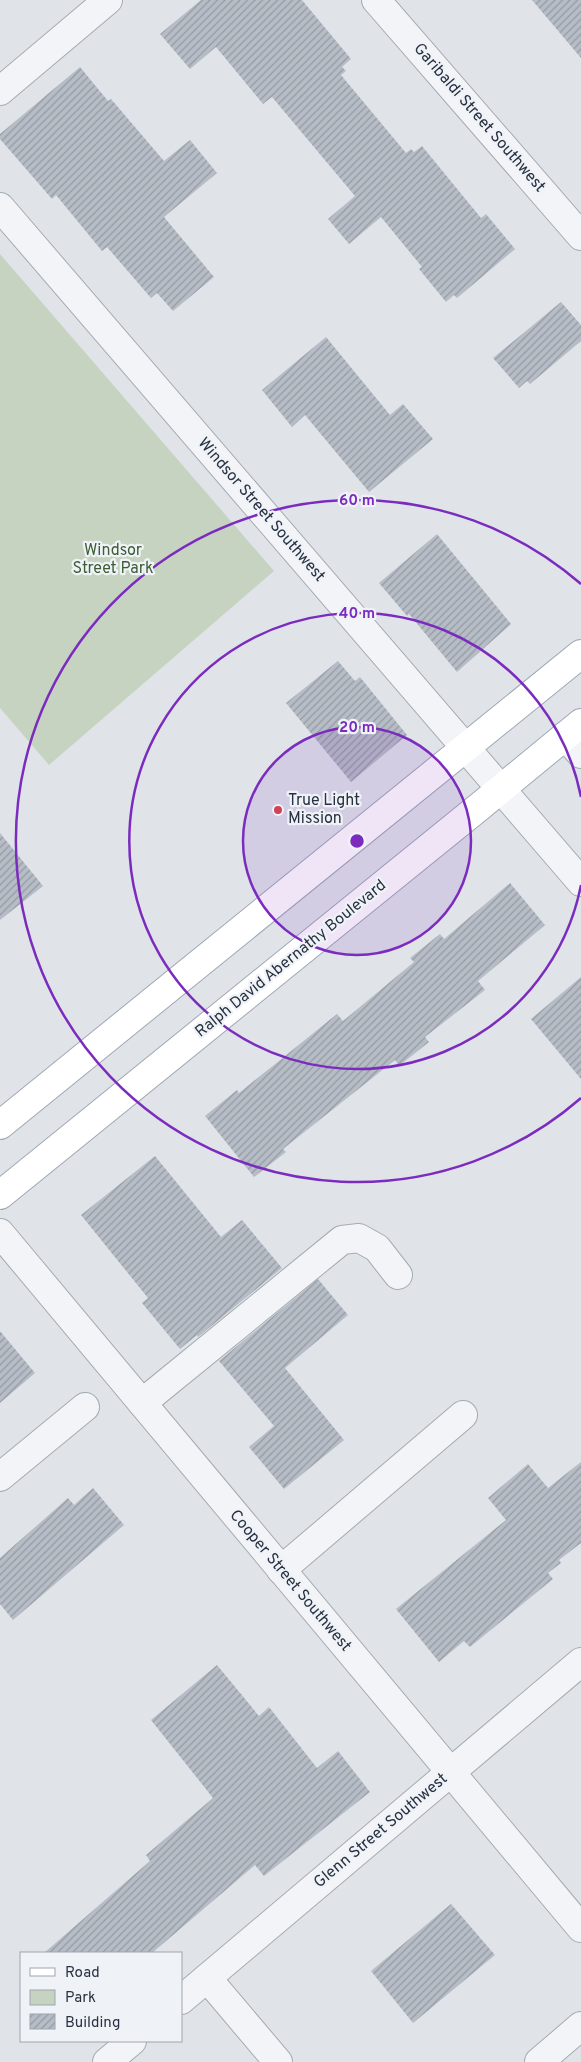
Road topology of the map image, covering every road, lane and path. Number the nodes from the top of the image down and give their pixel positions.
1 (108, 0) edge
2 (376, 0) edge
3 (0, 91) edge
4 (0, 207) edge
5 (581, 236) edge
6 (581, 654) edge
7 (576, 738) edge
8 (466, 747) junction
9 (502, 789) junction
10 (581, 882) edge
11 (0, 1125) edge
12 (0, 1195) edge
13 (0, 1233) edge
14 (398, 1275) dead end
15 (142, 1403) junction
16 (85, 1407) dead end
17 (463, 1415) dead end
18 (0, 1477) edge
19 (281, 1570) junction
20 (581, 1662) edge
21 (450, 1772) junction
22 (581, 1928) edge
23 (207, 1978) junction
24 (182, 1999) edge
25 (581, 2026) edge
26 (131, 2042) edge
27 (107, 2062) edge
28 (278, 2062) edge
29 (539, 2062) edge

1 - 3 street
2 - 5 street, Garibaldi Street Southwest
4 - 8 street, Windsor Street Southwest
6 - 8 main road
7 - 9 main road, Ralph David Abernathy Boulevard
8 - 9 street, Windsor Street Southwest
8 - 11 main road
9 - 10 street, Windsor Street Southwest
9 - 12 main road, Ralph David Abernathy Boulevard
13 - 15 street, Cooper Street Southwest
14 - 15 street
15 - 19 street, Cooper Street Southwest
16 - 18 street
17 - 19 street
19 - 21 street, Cooper Street Southwest
20 - 21 street, Glenn Street Southwest
21 - 22 street, Cooper Street Southwest
21 - 23 street, Glenn Street Southwest
23 - 24 street, Glenn Street Southwest
23 - 28 street
25 - 29 street
26 - 27 street

